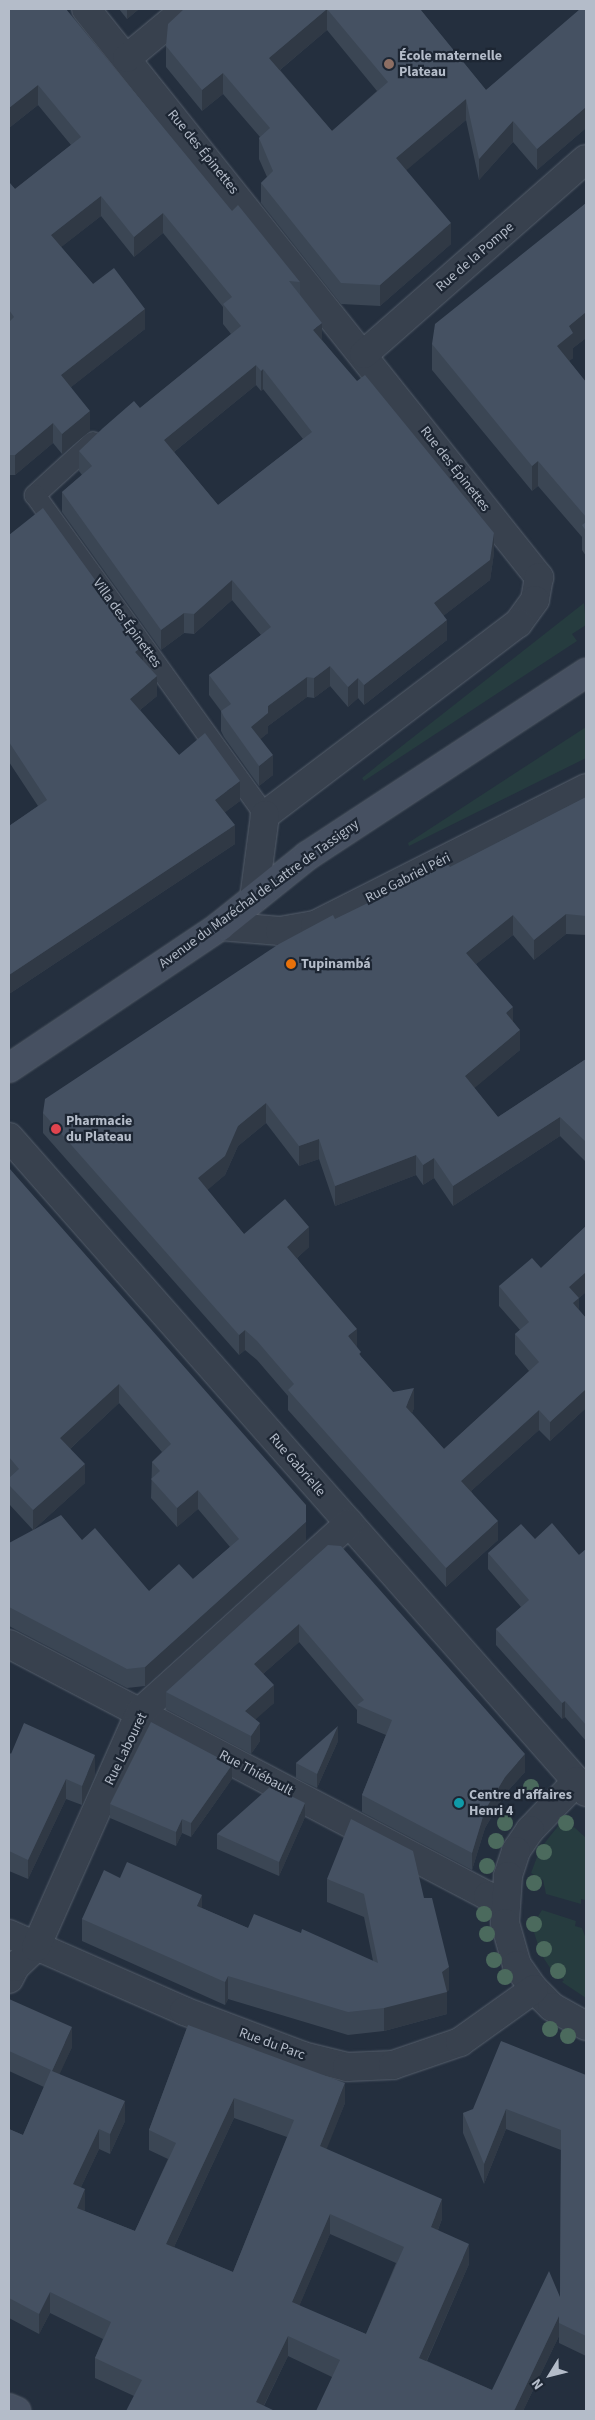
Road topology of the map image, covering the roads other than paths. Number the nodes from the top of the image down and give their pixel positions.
1 (86, 9) edge
2 (186, 9) edge
3 (127, 58) junction
4 (586, 159) edge
5 (364, 354) junction
6 (93, 442) edge
7 (586, 673) edge
8 (586, 788) edge
9 (265, 815) junction
10 (254, 898) junction
11 (220, 926) junction
12 (9, 1068) edge
13 (9, 1137) edge
14 (349, 1523) junction
15 (9, 1644) edge
16 (140, 1712) junction
17 (581, 1787) edge
18 (504, 1900) junction
19 (9, 1934) edge
20 (36, 1947) junction
21 (9, 1979) edge
22 (534, 1989) junction
23 (586, 2026) edge
24 (9, 2408) edge
25 (16, 2411) edge

1 - 3 street, Rue des Épinettes
2 - 3 street
3 - 5 street, Rue des Épinettes
4 - 5 street, Rue de la Pompe
5 - 9 street, Rue des Épinettes
6 - 9 lane, Villa des Épinettes
7 - 10 main road, Avenue du Maréchal de Lattre de Tassigny
8 - 11 street, Rue Gabriel Péri
9 - 10 street
10 - 11 main road, Avenue du Maréchal de Lattre de Tassigny
11 - 12 main road, Avenue du Maréchal de Lattre de Tassigny
13 - 14 street, Rue Gabrielle
14 - 16 street, Rue Labouret
14 - 17 street, Rue Gabrielle
15 - 16 street, Rue Thiébault
16 - 18 street, Rue Thiébault
16 - 20 street, Rue Labouret
17 - 18 street
18 - 22 street
19 - 20 street, Rue du Parc
20 - 21 street, Rue Labouret
20 - 22 street, Rue du Parc
22 - 23 street
24 - 25 main road

